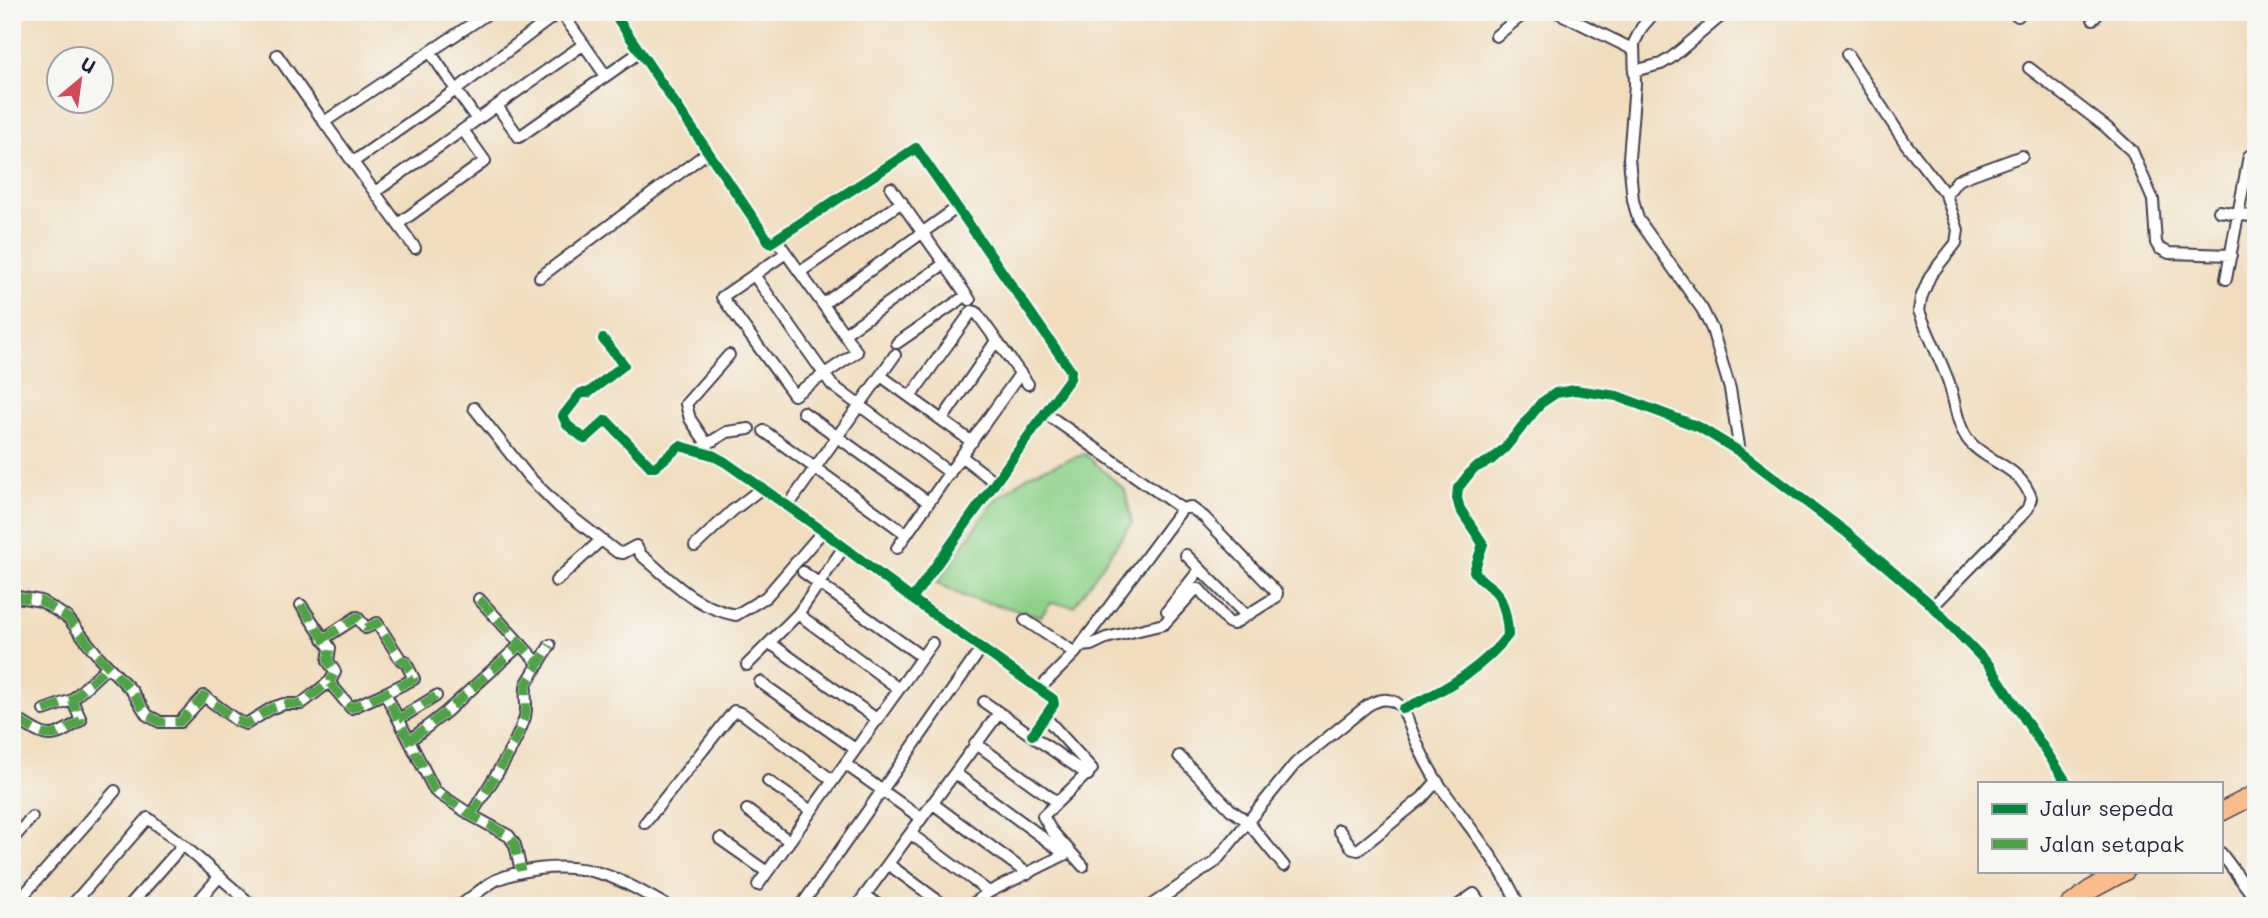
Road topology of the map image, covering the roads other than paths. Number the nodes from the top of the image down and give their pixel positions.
1 (490, 12) edge
2 (560, 12) edge
3 (613, 12) edge
4 (1526, 12) edge
5 (1557, 12) edge
6 (1655, 12) edge
7 (1726, 12) edge
8 (1496, 36) dead end
9 (584, 44) junction
10 (1634, 50) junction
11 (430, 52) junction
12 (640, 52) junction
13 (1847, 54) dead end
14 (277, 55) dead end
15 (2029, 68) dead end
16 (1634, 71) junction
17 (606, 76) junction
18 (456, 90) junction
19 (497, 106) junction
20 (478, 120) junction
21 (324, 122) junction
22 (463, 130) junction
23 (708, 152) junction
24 (2022, 156) dead end
25 (2249, 156) dead end
26 (353, 162) junction
27 (891, 187) dead end
28 (375, 192) junction
29 (1946, 195) junction
30 (902, 202) junction
31 (958, 207) junction
32 (2219, 211) dead end
33 (2239, 214) junction
34 (2256, 217) edge
35 (398, 224) junction
36 (923, 233) junction
37 (776, 239) junction
38 (415, 248) dead end
39 (786, 253) junction
40 (2231, 255) junction
41 (944, 264) junction
42 (800, 272) junction
43 (754, 275) junction
44 (540, 276) dead end
45 (2226, 279) dead end
46 (823, 304) junction
47 (844, 334) junction
48 (603, 339) dead end
49 (996, 341) junction
50 (897, 343) dead end
51 (729, 355) dead end
52 (895, 355) dead end
53 (825, 374) junction
54 (1020, 374) junction
55 (880, 376) junction
56 (1028, 383) dead end
57 (910, 397) junction
58 (859, 406) junction
59 (474, 408) dead end
60 (803, 412) dead end
61 (1045, 413) junction
62 (942, 420) junction
63 (749, 429) dead end
64 (764, 431) dead end
65 (838, 436) junction
66 (972, 442) junction
67 (703, 447) junction
68 (1740, 452) junction
69 (961, 456) junction
70 (815, 468) junction
71 (950, 473) junction
72 (996, 483) junction
73 (762, 488) junction
74 (928, 502) junction
75 (788, 506) junction
76 (1182, 509) junction
77 (823, 531) junction
78 (906, 534) junction
79 (601, 540) junction
80 (695, 546) dead end
81 (844, 547) junction
82 (897, 548) dead end
83 (1186, 555) dead end
84 (1200, 569) junction
85 (803, 572) dead end
86 (556, 581) dead end
87 (819, 584) junction
88 (12, 596) edge
89 (479, 599) dead end
90 (912, 599) junction
91 (301, 605) dead end
92 (1933, 607) junction
93 (797, 614) junction
94 (1246, 615) junction
95 (1025, 620) dead end
96 (1154, 626) junction
97 (323, 639) junction
98 (770, 643) junction
99 (932, 643) dead end
100 (521, 644) junction
101 (550, 645) dead end
102 (981, 649) junction
103 (1078, 649) junction
104 (922, 657) junction
105 (539, 664) junction
106 (747, 665) dead end
107 (108, 666) junction
108 (330, 682) junction
109 (760, 682) dead end
110 (1040, 688) junction
111 (899, 689) junction
112 (385, 693) junction
113 (436, 696) dead end
114 (72, 700) junction
115 (985, 702) dead end
116 (1403, 709) junction
117 (44, 710) dead end
118 (999, 713) junction
119 (1045, 717) junction
120 (399, 719) junction
121 (18, 720) dead end
122 (878, 720) junction
123 (1032, 735) junction
124 (410, 740) junction
125 (975, 743) junction
126 (855, 749) junction
127 (1179, 756) dead end
128 (845, 764) junction
129 (955, 773) junction
130 (1088, 775) junction
131 (832, 780) junction
132 (768, 781) dead end
133 (1437, 781) junction
134 (2066, 782) edge
135 (882, 790) junction
136 (115, 791) dead end
137 (2256, 794) edge
138 (1056, 802) junction
139 (932, 803) junction
140 (747, 810) dead end
141 (810, 810) junction
142 (2222, 811) edge
143 (471, 816) junction
144 (32, 817) dead end
145 (921, 818) junction
146 (1247, 821) junction
147 (645, 823) dead end
148 (1339, 830) dead end
149 (911, 834) junction
150 (720, 839) dead end
151 (12, 840) edge
152 (789, 841) junction
153 (183, 845) junction
154 (1068, 853) junction
155 (2222, 854) edge
156 (888, 864) junction
157 (1083, 866) dead end
158 (1284, 866) dead end
159 (521, 871) junction
160 (767, 872) junction
161 (2122, 872) edge
162 (1028, 874) junction
163 (220, 876) junction
164 (758, 886) dead end
165 (989, 892) junction
166 (865, 895) junction
167 (2256, 900) edge
168 (19, 901) edge
169 (71, 906) edge
170 (129, 906) edge
171 (194, 906) edge
172 (253, 906) edge
173 (460, 906) edge
174 (667, 906) edge
175 (801, 906) edge
176 (857, 906) edge
177 (880, 906) edge
178 (945, 906) edge
179 (970, 906) edge
180 (1150, 906) edge
181 (1457, 906) edge
182 (1482, 906) edge
183 (1519, 906) edge
184 (2069, 906) edge

1 - 11 street
2 - 9 street
2 - 18 street
3 - 12 street
4 - 8 street
5 - 10 street
6 - 10 street
7 - 16 street
9 - 17 street
9 - 19 street
10 - 16 street
11 - 18 street
11 - 21 street
12 - 17 street
12 - 23 street
13 - 29 street
14 - 21 street
15 - 40 street
16 - 68 street
17 - 19 street
18 - 20 street
18 - 26 street
19 - 20 street
20 - 22 street
21 - 26 street
22 - 28 street
22 - 35 street
23 - 37 street
23 - 44 street
24 - 29 street
25 - 33 street
26 - 28 street
27 - 30 street
28 - 35 street
29 - 92 street
30 - 36 street
30 - 42 street
31 - 36 street
31 - 37 street
31 - 61 street
32 - 33 street
33 - 34 street
33 - 40 street
35 - 38 street
36 - 41 street
36 - 46 street
37 - 39 street
39 - 42 street
39 - 43 street
40 - 45 street
41 - 47 street
41 - 50 street
42 - 46 street
43 - 53 street
43 - 53 street
46 - 47 street
47 - 53 street
48 - 67 street
49 - 54 street
49 - 57 street
49 - 62 street
51 - 67 street
52 - 55 street
53 - 58 street
54 - 56 street
54 - 66 street
55 - 57 street
55 - 58 street
57 - 62 street
58 - 65 street
58 - 71 street
59 - 79 street
60 - 65 street
61 - 72 street
61 - 76 street
62 - 66 street
63 - 67 street
64 - 70 street
65 - 70 street
65 - 74 street
66 - 69 street
67 - 73 street
68 - 92 street
68 - 116 street
69 - 71 street
69 - 72 street
70 - 75 street
70 - 78 street
71 - 74 street
72 - 90 street
73 - 75 street
73 - 80 street
74 - 78 street
75 - 77 street
76 - 94 street
76 - 103 street
77 - 79 street
77 - 81 street
78 - 82 street
79 - 86 street
81 - 87 street
81 - 90 street
83 - 84 street
84 - 94 street
84 - 96 street
85 - 87 street
87 - 93 street
87 - 104 street
88 - 107 street
89 - 100 street
90 - 102 street
91 - 97 street
92 - 134 street
93 - 98 street
93 - 111 street
94 - 96 street
95 - 103 street
96 - 103 street
97 - 108 street
97 - 112 street
98 - 106 street
98 - 122 street
99 - 104 street
100 - 105 street
100 - 124 street
101 - 105 street
102 - 110 street
102 - 135 street
103 - 110 street
104 - 111 street
105 - 143 street
107 - 108 street
107 - 114 street
108 - 112 street
109 - 126 street
110 - 119 street
111 - 122 street
112 - 120 street
113 - 120 street
114 - 117 street
114 - 121 street
115 - 118 street
116 - 133 street
116 - 146 street
118 - 123 street
118 - 125 street
119 - 123 street
119 - 130 street
120 - 124 street
122 - 126 street
123 - 130 street
124 - 143 street
125 - 129 street
125 - 138 street
126 - 128 street
127 - 146 street
128 - 131 street
128 - 135 street
129 - 139 street
129 - 154 street
130 - 138 street
131 - 141 street
131 - 147 street
132 - 141 street
133 - 148 street
133 - 183 street
135 - 145 street
135 - 175 street
136 - 168 street
137 - 142 main road
138 - 154 street
139 - 145 street
139 - 162 street
140 - 152 street
141 - 152 street
143 - 159 street
144 - 151 street
145 - 149 street
146 - 158 street
146 - 180 street
149 - 156 street
149 - 165 street
150 - 160 street
152 - 160 street
153 - 163 street
153 - 169 street
153 - 170 street
154 - 157 street
154 - 162 street
155 - 167 street
156 - 166 street
156 - 178 street
159 - 173 street
159 - 174 street
160 - 164 street
161 - 184 main road
162 - 165 street
163 - 171 street
163 - 172 street
165 - 179 street
166 - 176 street
166 - 177 street
181 - 182 street

